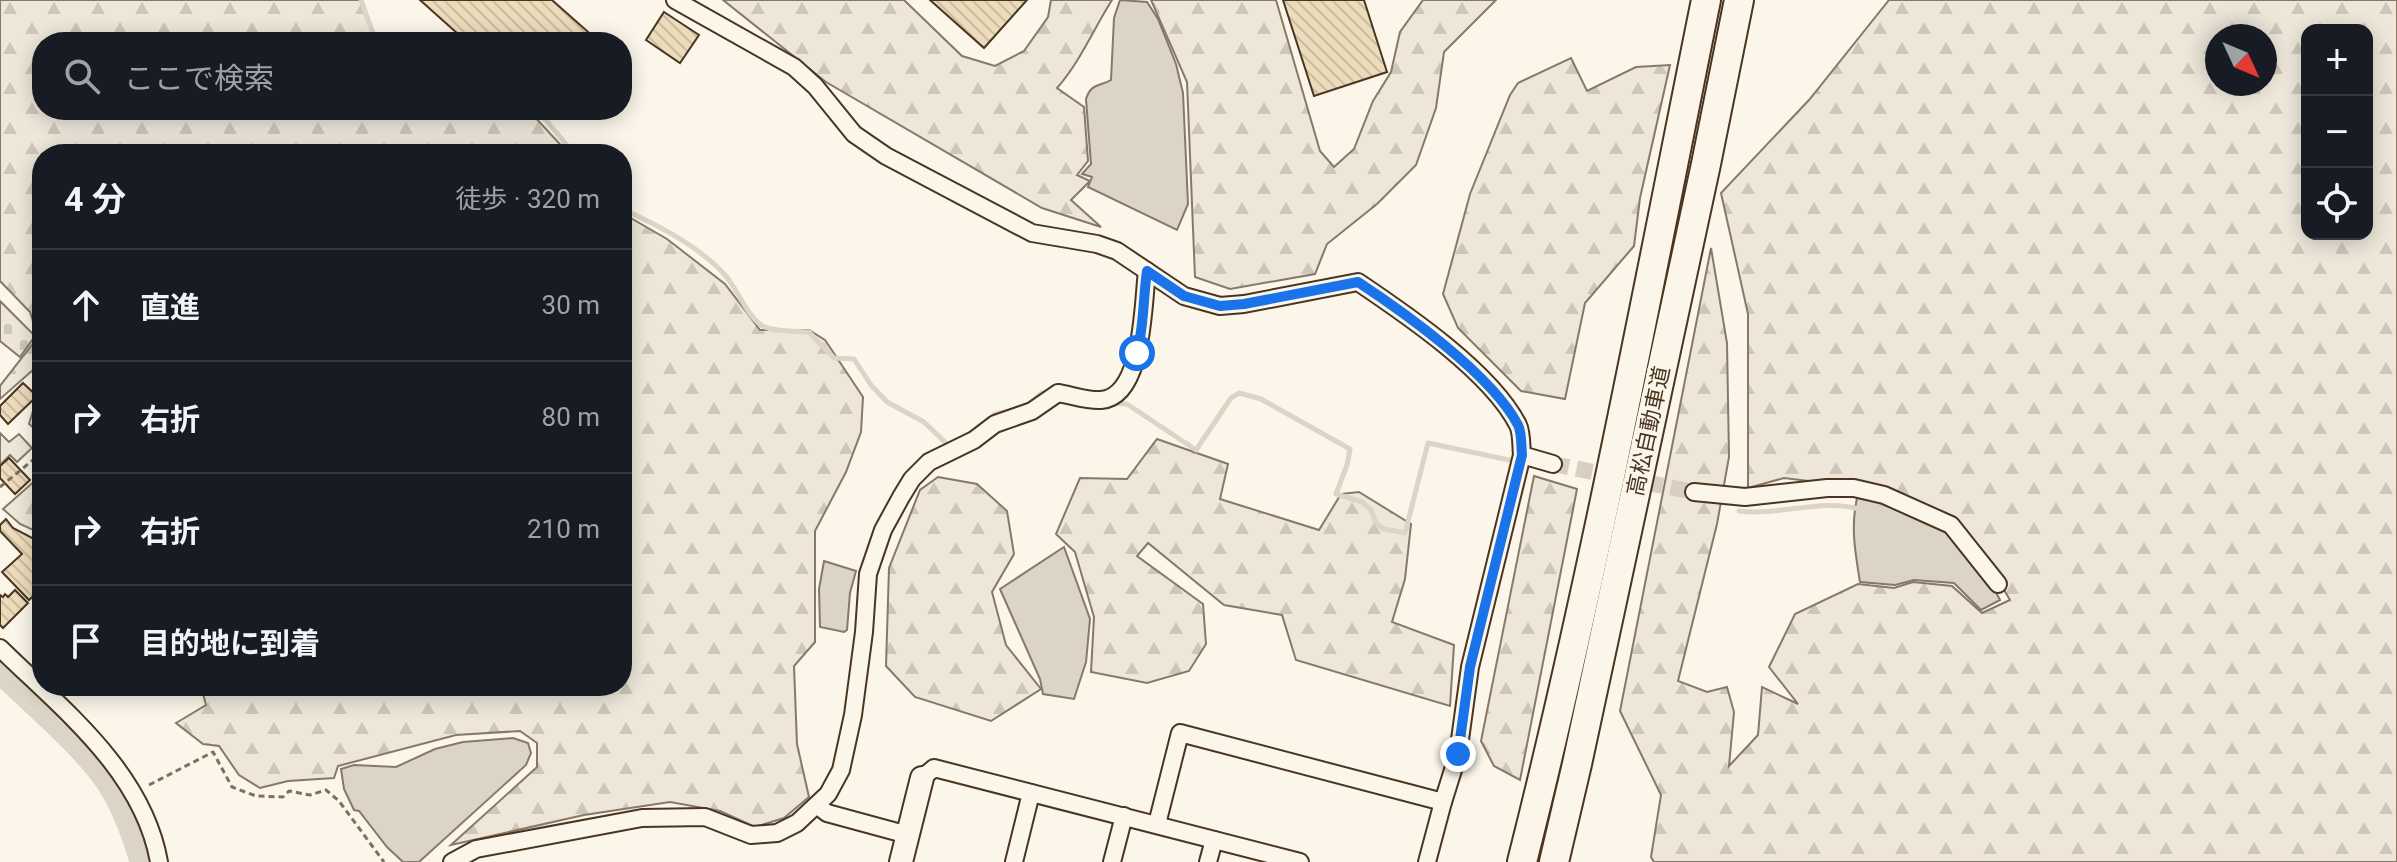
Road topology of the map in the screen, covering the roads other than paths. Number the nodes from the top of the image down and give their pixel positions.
1 (675, 0) edge
2 (1706, 0) edge
3 (1739, 0) edge
4 (1147, 271) junction
5 (1522, 455) junction
6 (1553, 464) tunnel mouth
7 (1694, 492) tunnel mouth
8 (1998, 584) dead end
9 (0, 648) edge
10 (32, 680) edge
11 (48, 696) edge
12 (922, 778) joint
13 (1031, 793) junction
14 (1443, 802) junction
15 (818, 806) junction
16 (1124, 816) junction
17 (1157, 824) junction
18 (908, 835) junction
19 (1214, 840) junction
20 (159, 862) edge
21 (452, 862) edge
22 (901, 862) edge
23 (1014, 862) edge
24 (1112, 862) edge
25 (1208, 862) edge
26 (1300, 862) edge
27 (1427, 862) edge
28 (1522, 862) edge
29 (1554, 862) edge

1 - 4 street
2 - 28 highway, 高松自動車道
3 - 29 highway, 高松自動車道
4 - 5 street
4 - 15 street
5 - 6 street
5 - 14 street
7 - 8 street
9 - 10 street
11 - 20 street
12 - 13 street
12 - 18 street
13 - 16 street
13 - 23 street
14 - 17 street
14 - 27 street
15 - 18 street
15 - 21 street
16 - 17 street
16 - 24 street
17 - 19 street
18 - 22 street
19 - 25 street
19 - 26 street

